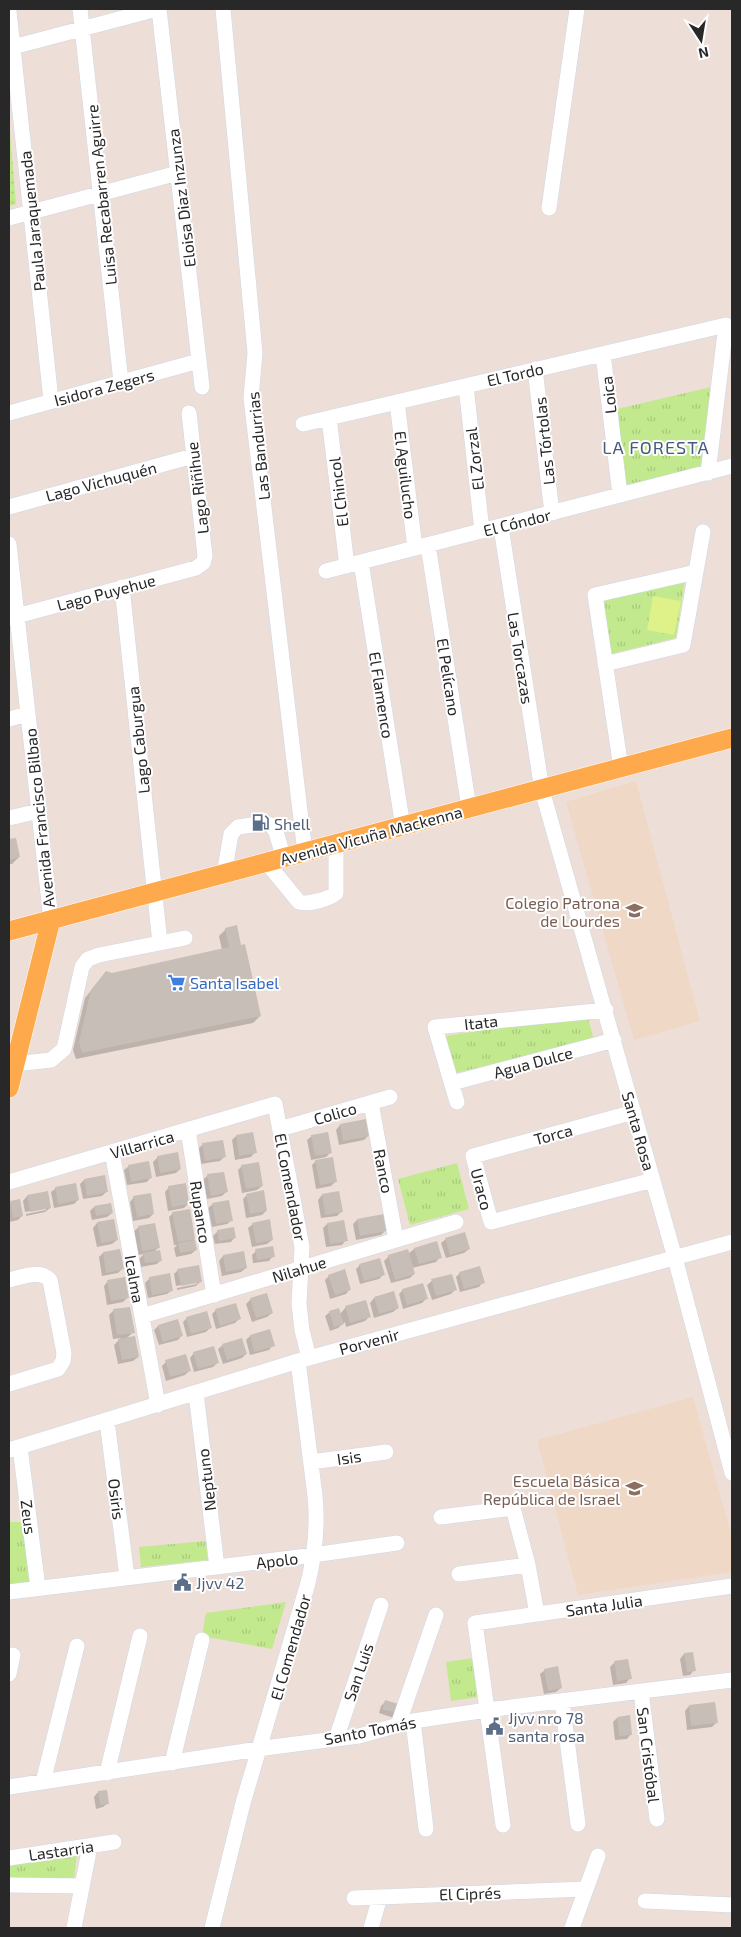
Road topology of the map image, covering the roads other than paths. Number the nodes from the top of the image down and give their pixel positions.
1 (80, 9) edge
2 (158, 9) edge
3 (223, 9) edge
4 (577, 9) edge
5 (9, 12) edge
6 (83, 28) junction
7 (11, 47) edge
8 (178, 173) junction
9 (101, 193) junction
10 (550, 208) dead end
11 (31, 212) junction
12 (9, 218) edge
13 (603, 354) junction
14 (199, 361) junction
15 (536, 369) junction
16 (121, 382) junction
17 (466, 386) junction
18 (202, 388) dead end
19 (51, 400) junction
20 (397, 402) junction
21 (9, 413) edge
22 (188, 413) dead end
23 (330, 418) junction
24 (303, 424) dead end
25 (194, 456) junction
26 (732, 466) edge
27 (708, 473) junction
28 (620, 495) junction
29 (9, 507) edge
30 (552, 513) junction
31 (500, 527) junction
32 (482, 531) junction
33 (703, 532) dead end
34 (9, 544) edge
35 (422, 547) junction
36 (203, 563) joint
37 (354, 564) junction
38 (326, 571) dead end
39 (696, 572) junction
40 (122, 587) junction
41 (13, 616) edge
42 (605, 664) junction
43 (28, 714) junction
44 (9, 719) edge
45 (732, 738) edge
46 (621, 768) junction
47 (542, 790) junction
48 (469, 808) junction
49 (39, 811) junction
50 (9, 818) edge
51 (403, 827) junction
52 (336, 845) junction
53 (305, 853) junction
54 (275, 861) junction
55 (224, 874) junction
56 (154, 892) junction
57 (51, 920) junction
58 (9, 931) edge
59 (185, 938) dead end
60 (160, 943) junction
61 (606, 1010) junction
62 (614, 1040) junction
63 (15, 1064) junction
64 (452, 1083) junction
65 (9, 1088) edge
66 (390, 1097) dead end
67 (457, 1102) dead end
68 (370, 1103) junction
69 (275, 1104) joint
70 (634, 1112) junction
71 (280, 1129) junction
72 (188, 1130) junction
73 (112, 1152) junction
74 (473, 1156) joint
75 (653, 1180) junction
76 (9, 1182) edge
77 (456, 1222) dead end
78 (396, 1240) junction
79 (732, 1242) edge
80 (675, 1258) junction
81 (301, 1268) junction
82 (9, 1280) edge
83 (214, 1295) junction
84 (142, 1316) junction
85 (304, 1359) junction
86 (9, 1384) edge
87 (196, 1393) junction
88 (158, 1405) junction
89 (107, 1420) junction
90 (14, 1448) edge
91 (386, 1452) dead end
92 (311, 1462) junction
93 (732, 1473) edge
94 (441, 1517) dead end
95 (397, 1543) dead end
96 (314, 1555) junction
97 (528, 1565) junction
98 (216, 1567) junction
99 (459, 1574) dead end
100 (127, 1577) junction
101 (732, 1586) edge
102 (38, 1588) junction
103 (9, 1592) edge
104 (381, 1605) dead end
105 (537, 1614) junction
106 (436, 1615) dead end
107 (140, 1636) dead end
108 (202, 1640) dead end
109 (76, 1646) dead end
110 (13, 1655) dead end
111 (9, 1674) edge
112 (732, 1680) edge
113 (641, 1691) junction
114 (562, 1701) junction
115 (487, 1710) junction
116 (406, 1723) junction
117 (336, 1739) junction
118 (260, 1749) junction
119 (172, 1762) junction
120 (107, 1772) junction
121 (43, 1782) junction
122 (9, 1788) edge
123 (658, 1818) dead end
124 (578, 1824) dead end
125 (503, 1825) dead end
126 (426, 1829) dead end
127 (114, 1842) dead end
128 (90, 1846) junction
129 (598, 1856) dead end
130 (9, 1858) edge
131 (9, 1885) edge
132 (82, 1886) junction
133 (586, 1889) junction
134 (380, 1896) junction
135 (354, 1898) dead end
136 (645, 1901) dead end
137 (732, 1904) edge
138 (74, 1928) edge
139 (212, 1928) edge
140 (371, 1928) edge
141 (572, 1928) edge

1 - 6 street, Luisa Recabarren Aguirre
2 - 6 street
2 - 8 street, Eloisa Diaz Inzunza
3 - 53 street, Las Bandurrias
4 - 10 street
5 - 7 street, Paula Jaraquemada
6 - 7 street
6 - 9 street, Luisa Recabarren Aguirre
7 - 11 street, Paula Jaraquemada
8 - 9 street
8 - 14 street, Eloisa Diaz Inzunza
9 - 11 street
9 - 16 street, Luisa Recabarren Aguirre
11 - 12 street
11 - 19 street, Paula Jaraquemada
13 - 15 street, El Tordo
13 - 27 street, El Tordo
13 - 28 street, Loica
14 - 16 street, Isidora Zegers
14 - 18 street, Eloisa Diaz Inzunza
15 - 17 street, El Tordo
15 - 30 street, Las Tórtolas
16 - 19 street, Isidora Zegers
17 - 20 street, El Tordo
17 - 32 street, El Zorzal
19 - 21 street, Isidora Zegers
20 - 23 street, El Tordo
20 - 35 street, El Aguilucho
22 - 25 street, Lago Riñihue
23 - 24 street, El Tordo
23 - 37 street, El Chincol
25 - 29 street, Lago Vichuquén
25 - 36 street, Lago Riñihue
26 - 27 street, El Cóndor
27 - 28 street, El Cóndor
28 - 30 street, El Cóndor
30 - 31 street, El Cóndor
31 - 32 street, El Cóndor
31 - 47 street, Las Torcazas
32 - 35 street, El Cóndor
33 - 39 street
34 - 41 street, Avenida Francisco Bilbao
35 - 37 street, El Cóndor
35 - 48 street, El Pelícano
36 - 40 street, Lago Puyehue
37 - 38 street, El Cóndor
37 - 51 street, El Flamenco
39 - 42 street
39 - 42 street
40 - 41 street, Lago Puyehue
40 - 56 street, Lago Caburgua
41 - 43 street, Avenida Francisco Bilbao
42 - 46 street
43 - 44 street
43 - 49 street, Avenida Francisco Bilbao
45 - 46 main road, Avenida Vicuña Mackenna
46 - 47 main road, Avenida Vicuña Mackenna
47 - 48 main road, Avenida Vicuña Mackenna
47 - 61 street, Santa Rosa
48 - 51 main road, Avenida Vicuña Mackenna
49 - 50 street
49 - 57 street, Avenida Francisco Bilbao
51 - 52 main road, Avenida Vicuña Mackenna
52 - 53 main road, Avenida Vicuña Mackenna
52 - 54 street
53 - 54 main road, Avenida Vicuña Mackenna
54 - 55 main road, Avenida Vicuña Mackenna
54 - 55 street
55 - 56 main road, Avenida Vicuña Mackenna
56 - 57 main road, Avenida Vicuña Mackenna
56 - 60 street, Lago Caburgua
57 - 58 main road, Avenida Vicuña Mackenna
57 - 63 main road, Avenida Francisco Bilbao
59 - 60 street
60 - 63 street
61 - 62 street, Santa Rosa
61 - 64 street, Itata
62 - 64 street, Agua Dulce
62 - 70 street, Santa Rosa
63 - 65 main road, Avenida Francisco Bilbao
64 - 67 street, Itata
66 - 68 street, Colico
68 - 71 street, Colico
68 - 78 street, Ranco
69 - 71 street, El Comendador
69 - 72 street, Villarrica
70 - 74 street, Torca
70 - 75 street, Santa Rosa
71 - 81 street, El Comendador
72 - 73 street, Villarrica
72 - 83 street, Rupanco
73 - 76 street, Villarrica
73 - 84 street, Icalma
74 - 75 street, Uraco
75 - 80 street, Santa Rosa
77 - 78 street, Nilahue
78 - 81 street, Nilahue
79 - 80 street, Porvenir
80 - 85 street, Porvenir
80 - 93 street, Santa Rosa
81 - 83 street, Nilahue
81 - 85 street, El Comendador
82 - 86 street
83 - 84 street, Nilahue
84 - 88 street, Icalma
85 - 87 street, Porvenir
85 - 92 street, El Comendador
87 - 88 street, Porvenir
87 - 98 street, Neptuno
88 - 89 street, Porvenir
89 - 90 street, Porvenir
89 - 100 street, Osiris
90 - 102 street, Zeus
91 - 92 street, Isis
92 - 96 street, El Comendador
94 - 97 street
95 - 96 street, Apolo
96 - 98 street, Apolo
96 - 118 street, El Comendador
97 - 99 street
97 - 105 street
98 - 100 street, Apolo
100 - 102 street, Apolo
101 - 105 street, Santa Julia
102 - 103 street, Apolo
104 - 117 street, San Luis
105 - 115 street, Santa Julia
106 - 116 street
107 - 120 street
108 - 119 street
109 - 121 street
110 - 111 street
112 - 113 street, Santo Tomás
113 - 114 street, Santo Tomás
113 - 123 street, San Cristóbal
114 - 115 street, Santo Tomás
114 - 124 street
115 - 116 street, Santo Tomás
115 - 125 street
116 - 117 street, Santo Tomás
116 - 126 street
117 - 118 street, Santo Tomás
118 - 119 street, Santo Tomás
118 - 139 street, El Comendador
119 - 120 street, Santo Tomás
120 - 121 street, Santo Tomás
121 - 122 street, Santo Tomás
127 - 128 street, Lastarria
128 - 130 street, Lastarria
128 - 132 street
129 - 133 street
131 - 132 street
132 - 138 street
133 - 134 street, El Ciprés
133 - 141 street
134 - 135 street, El Ciprés
134 - 140 street
136 - 137 street

